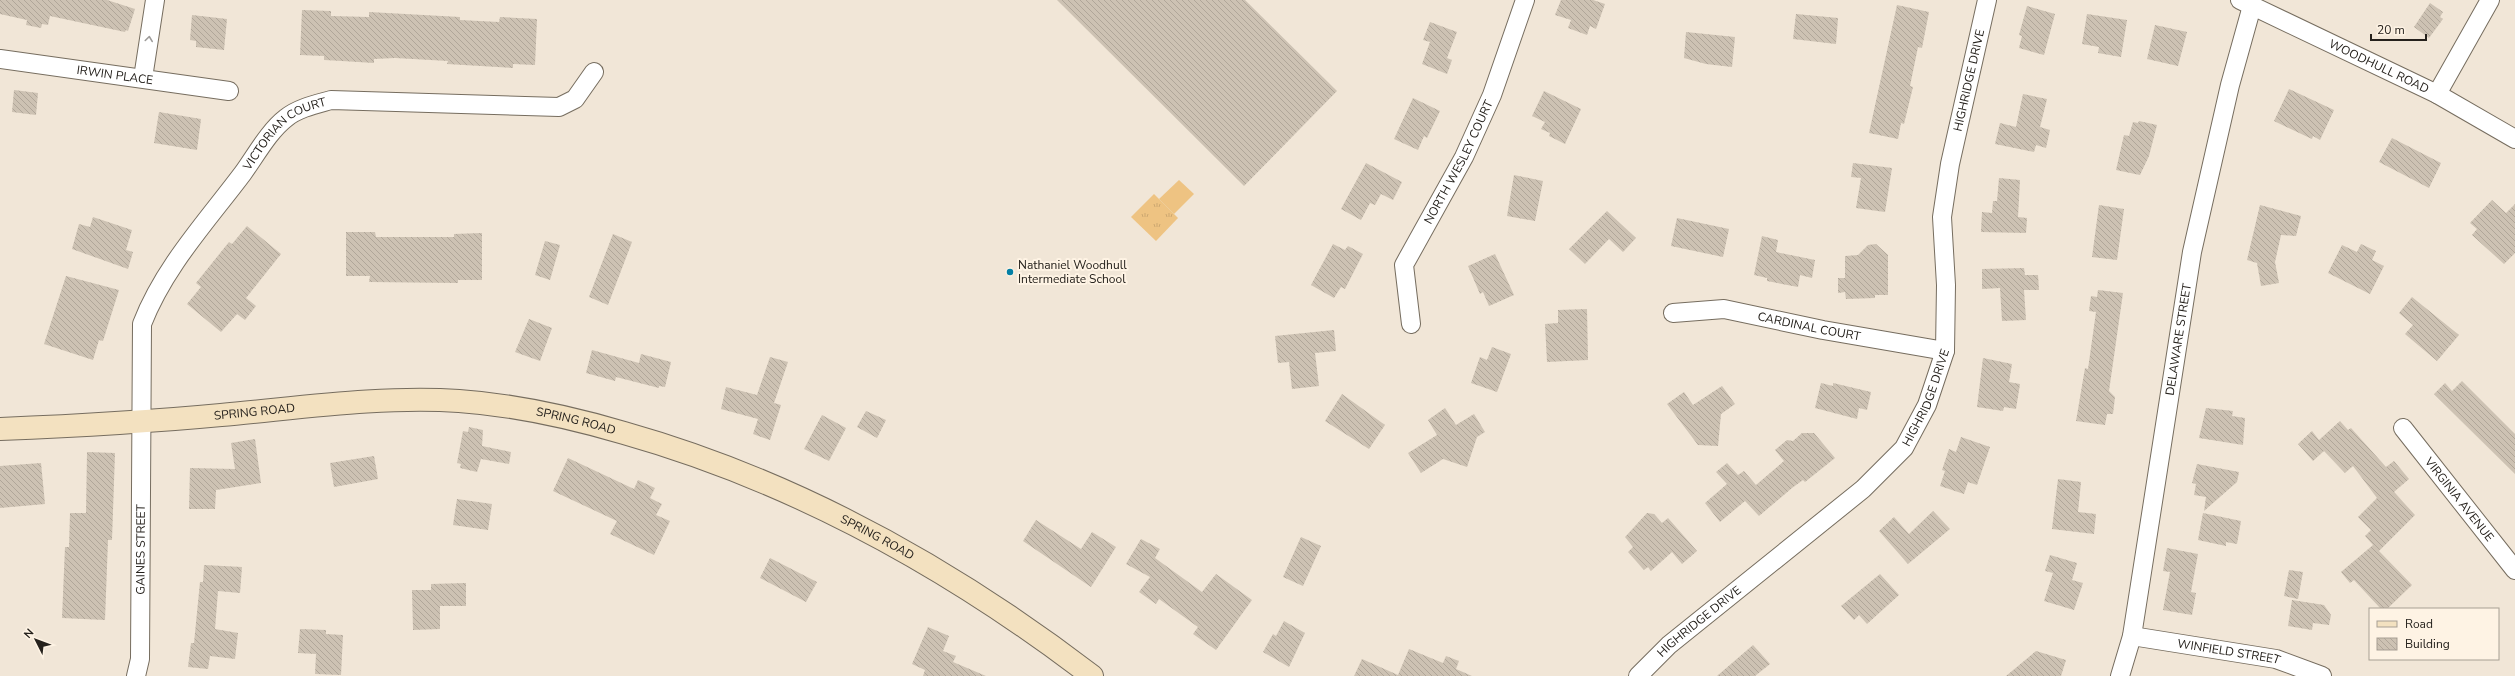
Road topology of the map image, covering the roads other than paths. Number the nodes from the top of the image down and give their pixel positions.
1 (155, 0) edge
2 (1525, 0) edge
3 (1987, 0) edge
4 (2490, 0) edge
5 (2246, 3) edge
6 (0, 59) edge
7 (594, 72) dead end
8 (143, 78) junction
9 (229, 91) dead end
10 (2437, 94) junction
11 (2515, 139) edge
12 (1673, 313) dead end
13 (1411, 324) dead end
14 (1945, 351) junction
15 (141, 423) junction
16 (2403, 428) dead end
17 (0, 429) edge
18 (2515, 570) edge
19 (2132, 636) junction
20 (136, 676) edge
21 (1092, 676) edge
22 (1638, 676) edge
23 (2120, 676) edge
24 (2322, 676) edge

8 -> 1 street
2 - 13 street, NORTH WESLEY COURT
3 - 14 street, HIGHRIDGE DRIVE
4 - 10 street
5 - 10 street, WOODHULL ROAD
5 - 19 street, DELAWARE STREET
6 - 8 street, IRWIN PLACE
7 - 15 street, VICTORIAN COURT
8 - 9 street, IRWIN PLACE
10 - 11 street, WOODHULL ROAD
12 - 14 street, CARDINAL COURT
14 - 22 street, HIGHRIDGE DRIVE
15 - 17 main road, SPRING ROAD
15 - 20 street, GAINES STREET
15 - 21 main road, SPRING ROAD
16 - 18 street, VIRGINIA AVENUE
19 - 23 street, DELAWARE STREET
19 - 24 street, WINFIELD STREET

